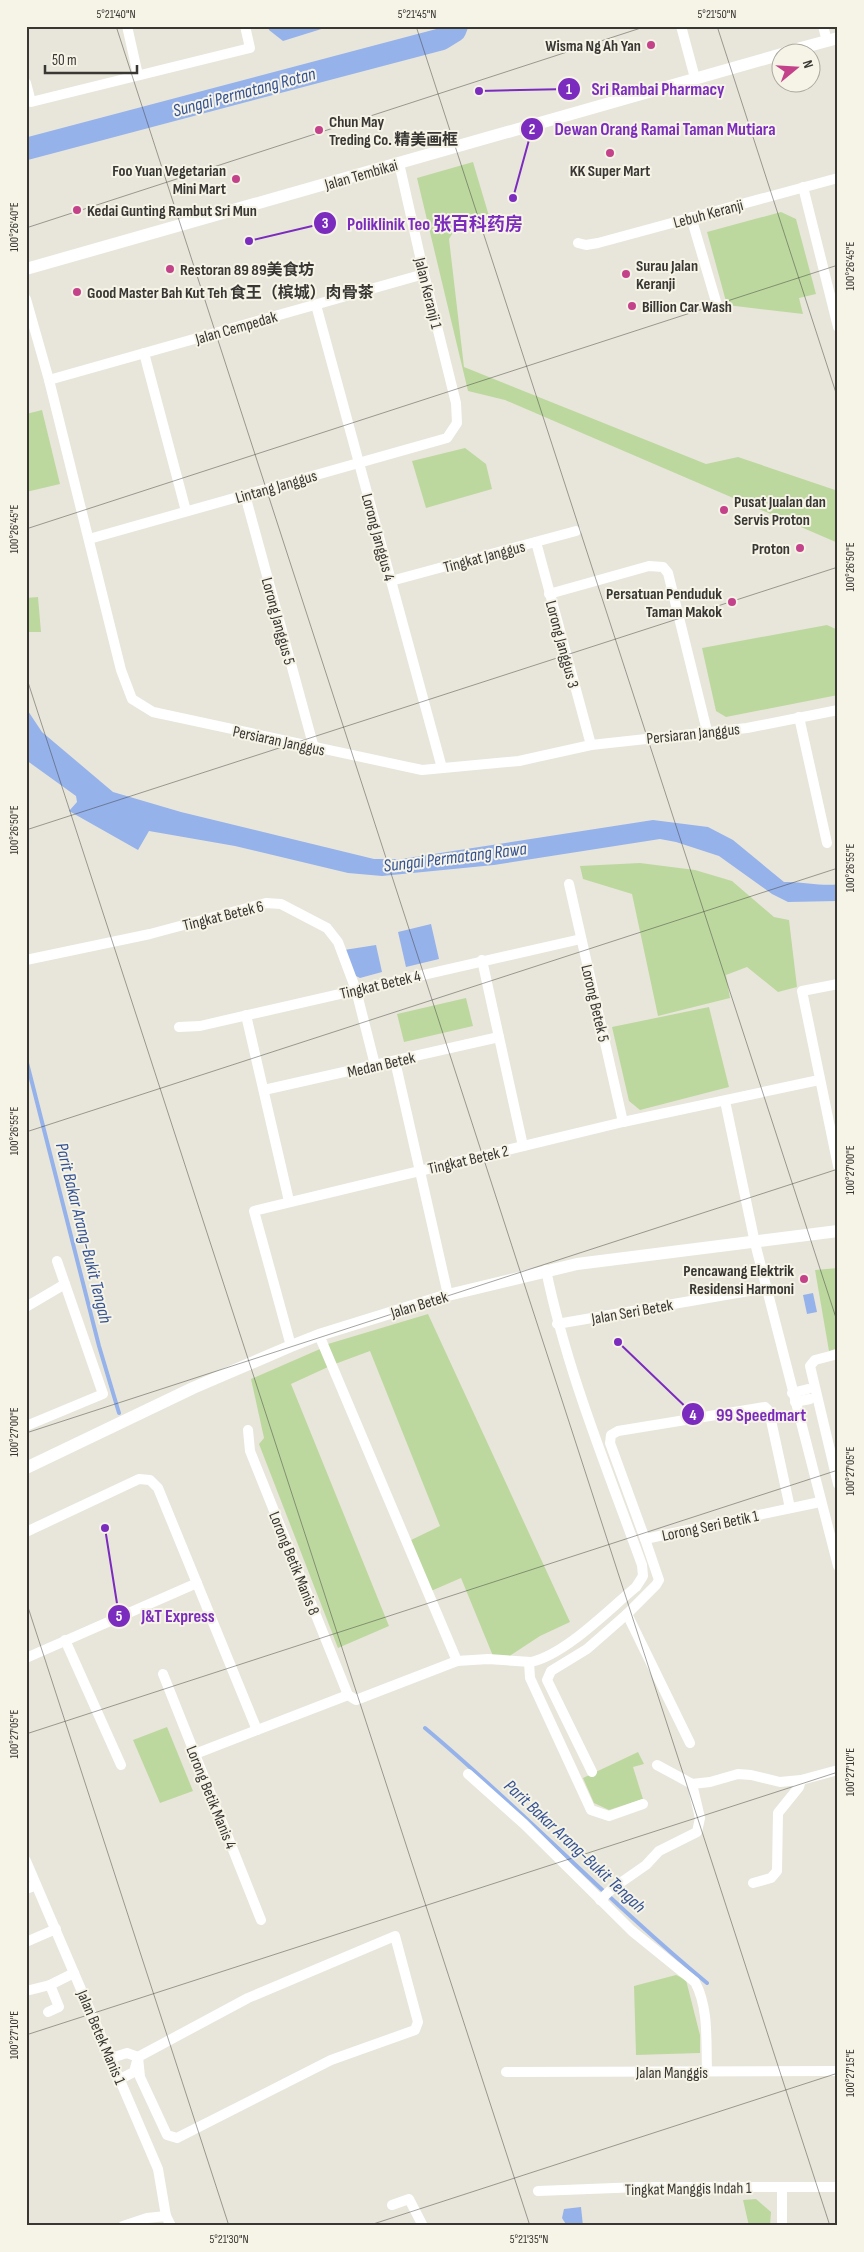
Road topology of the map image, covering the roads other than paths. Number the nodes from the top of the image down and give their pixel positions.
1 (126, 26) edge
2 (245, 26) edge
3 (681, 26) edge
4 (823, 26) edge
5 (832, 39) edge
6 (772, 57) edge
7 (138, 76) junction
8 (695, 78) junction
9 (26, 83) edge
10 (399, 163) junction
11 (838, 178) edge
12 (803, 187) junction
13 (691, 218) junction
14 (578, 243) dead end
15 (26, 269) edge
16 (424, 274) junction
17 (26, 299) edge
18 (316, 305) junction
19 (717, 305) dead end
20 (838, 327) edge
21 (144, 353) junction
22 (49, 380) junction
23 (457, 423) joint
24 (359, 463) junction
25 (245, 494) junction
26 (186, 511) junction
27 (576, 531) dead end
28 (88, 538) junction
29 (536, 542) junction
30 (391, 581) junction
31 (549, 594) junction
32 (838, 710) edge
33 (799, 717) junction
34 (707, 731) junction
35 (591, 745) junction
36 (314, 748) junction
37 (442, 768) junction
38 (827, 843) dead end
39 (569, 884) dead end
40 (581, 939) junction
41 (28, 960) edge
42 (482, 960) junction
43 (838, 984) edge
44 (356, 990) junction
45 (246, 1015) junction
46 (179, 1028) dead end
47 (499, 1037) junction
48 (395, 1061) junction
49 (375, 1065) junction
50 (819, 1080) junction
51 (264, 1090) junction
52 (725, 1101) junction
53 (623, 1122) junction
54 (523, 1146) junction
55 (838, 1166) edge
56 (420, 1170) junction
57 (289, 1201) junction
58 (838, 1232) edge
59 (755, 1244) junction
60 (58, 1261) dead end
61 (546, 1270) junction
62 (65, 1284) junction
63 (766, 1288) junction
64 (448, 1295) junction
65 (26, 1307) edge
66 (557, 1324) junction
67 (319, 1335) junction
68 (291, 1346) junction
69 (838, 1354) edge
70 (812, 1394) junction
71 (794, 1397) junction
72 (26, 1426) edge
73 (248, 1430) dead end
74 (833, 1443) edge
75 (26, 1468) edge
76 (838, 1484) edge
77 (820, 1502) junction
78 (790, 1508) junction
79 (26, 1532) edge
80 (645, 1539) junction
81 (836, 1553) edge
82 (838, 1566) edge
83 (197, 1583) junction
84 (627, 1614) junction
85 (65, 1640) junction
86 (26, 1658) edge
87 (457, 1661) junction
88 (529, 1662) junction
89 (163, 1674) dead end
90 (348, 1695) junction
91 (257, 1730) junction
92 (690, 1743) dead end
93 (195, 1754) junction
94 (121, 1765) dead end
95 (657, 1765) dead end
96 (838, 1770) edge
97 (592, 1772) dead end
98 (468, 1774) dead end
99 (801, 1780) junction
100 (692, 1784) junction
101 (643, 1804) dead end
102 (26, 1862) edge
103 (752, 1883) dead end
104 (36, 1885) junction
105 (26, 1889) edge
106 (601, 1898) junction
107 (261, 1920) dead end
108 (56, 1930) junction
109 (26, 1942) edge
110 (74, 1974) junction
111 (50, 1985) junction
112 (26, 1991) edge
113 (48, 2012) dead end
114 (138, 2056) junction
115 (111, 2058) junction
116 (838, 2071) edge
117 (506, 2072) dead end
118 (707, 2072) junction
119 (120, 2079) junction
120 (782, 2187) junction
121 (838, 2187) edge
122 (538, 2191) dead end
123 (392, 2206) dead end
124 (166, 2216) junction
125 (123, 2226) edge
126 (171, 2226) edge
127 (424, 2226) edge
128 (782, 2226) edge

1 - 7 street
2 - 7 street
3 - 8 street
4 - 5 street
6 - 8 street, Jalan Tembikai
7 - 9 street
8 - 10 street, Jalan Tembikai
10 - 15 street, Jalan Tembikai
10 - 16 street, Jalan Keranji 1
11 - 12 street, Lebuh Keranji
12 - 13 street, Lebuh Keranji
12 - 20 street
13 - 14 street, Lebuh Keranji
13 - 19 street
16 - 18 street, Jalan Cempedak
16 - 23 street, Jalan Keranji 1
17 - 22 street, Persiaran Janggus
18 - 21 street, Jalan Cempedak
18 - 24 street, Lorong Janggus 4
21 - 22 street, Jalan Cempedak
21 - 26 street
22 - 28 street, Persiaran Janggus
23 - 24 street, Lintang Janggus
24 - 25 street, Lintang Janggus
24 - 30 street, Lorong Janggus 4
25 - 26 street, Lintang Janggus
25 - 36 street, Lorong Janggus 5
26 - 28 street, Lintang Janggus
27 - 29 street, Tingkat Janggus
28 - 36 street, Persiaran Janggus
29 - 30 street, Tingkat Janggus
29 - 31 street, Lorong Janggus 3
30 - 37 street, Lorong Janggus 4
31 - 34 street
31 - 35 street, Lorong Janggus 3
32 - 33 street, Persiaran Janggus
33 - 34 street, Persiaran Janggus
33 - 38 street
34 - 35 street, Persiaran Janggus
35 - 37 street, Persiaran Janggus
36 - 37 street, Persiaran Janggus
39 - 40 street, Lorong Betek 5
40 - 42 street, Tingkat Betek 4
40 - 53 street, Lorong Betek 5
41 - 44 street, Tingkat Betek 6
42 - 44 street, Tingkat Betek 4
42 - 47 street
43 - 50 street
44 - 45 street, Tingkat Betek 4
44 - 49 street, Tingkat Betek 6
45 - 46 street, Tingkat Betek 4
45 - 51 street
47 - 48 street, Medan Betek
47 - 54 street
48 - 49 street, Medan Betek
48 - 56 street
49 - 51 street, Medan Betek
50 - 52 street, Tingkat Betek 2
50 - 55 street
51 - 57 street
52 - 53 street, Tingkat Betek 2
52 - 59 street
53 - 54 street, Tingkat Betek 2
54 - 56 street, Tingkat Betek 2
56 - 57 street, Tingkat Betek 2
56 - 64 street
57 - 68 street, Tingkat Betek 2
58 - 59 street, Jalan Betek
59 - 61 street, Jalan Betek
59 - 63 street
60 - 62 street
61 - 64 street, Jalan Betek
61 - 66 street
62 - 65 street
62 - 72 street
63 - 66 street, Jalan Seri Betek
63 - 71 street
64 - 67 street, Jalan Betek
66 - 88 street
67 - 68 street, Jalan Betek
67 - 87 street
68 - 75 street, Jalan Betek
69 - 70 street
70 - 71 street
70 - 74 street
71 - 77 street
73 - 90 street, Lorong Betik Manis 8
74 - 76 street
77 - 78 street, Lorong Seri Betik 1
77 - 81 street
78 - 80 street, Lorong Seri Betik 1
78 - 80 street
79 - 83 street
80 - 84 street, Lorong Seri Betik 1
81 - 82 street
83 - 85 street
83 - 91 street
84 - 92 street
84 - 97 street, Lorong Seri Betik 1
85 - 86 street
85 - 94 street
87 - 88 street
87 - 90 street
88 - 101 street
89 - 93 street, Lorong Betik Manis 4
90 - 91 street
91 - 93 street
93 - 107 street, Lorong Betik Manis 4
95 - 100 street
96 - 99 street
98 - 106 street
99 - 100 street
99 - 103 street
100 - 106 street
102 - 104 street, Jalan Betek Manis 1
104 - 105 street
104 - 108 street, Jalan Betek Manis 1
106 - 118 street
108 - 109 street
108 - 110 street, Jalan Betek Manis 1
110 - 111 street
110 - 115 street, Jalan Betek Manis 1
111 - 112 street
111 - 113 street
114 - 114 street
114 - 115 street
114 - 119 street
115 - 119 street, Jalan Betek Manis 1
116 - 118 street, Jalan Manggis
117 - 118 street, Jalan Manggis
119 - 124 street, Jalan Betek Manis 1
120 - 121 street, Tingkat Manggis Indah 1
120 - 122 street, Tingkat Manggis Indah 1
120 - 128 street
123 - 127 street
124 - 125 street
124 - 126 street, Jalan Betek Manis 1

